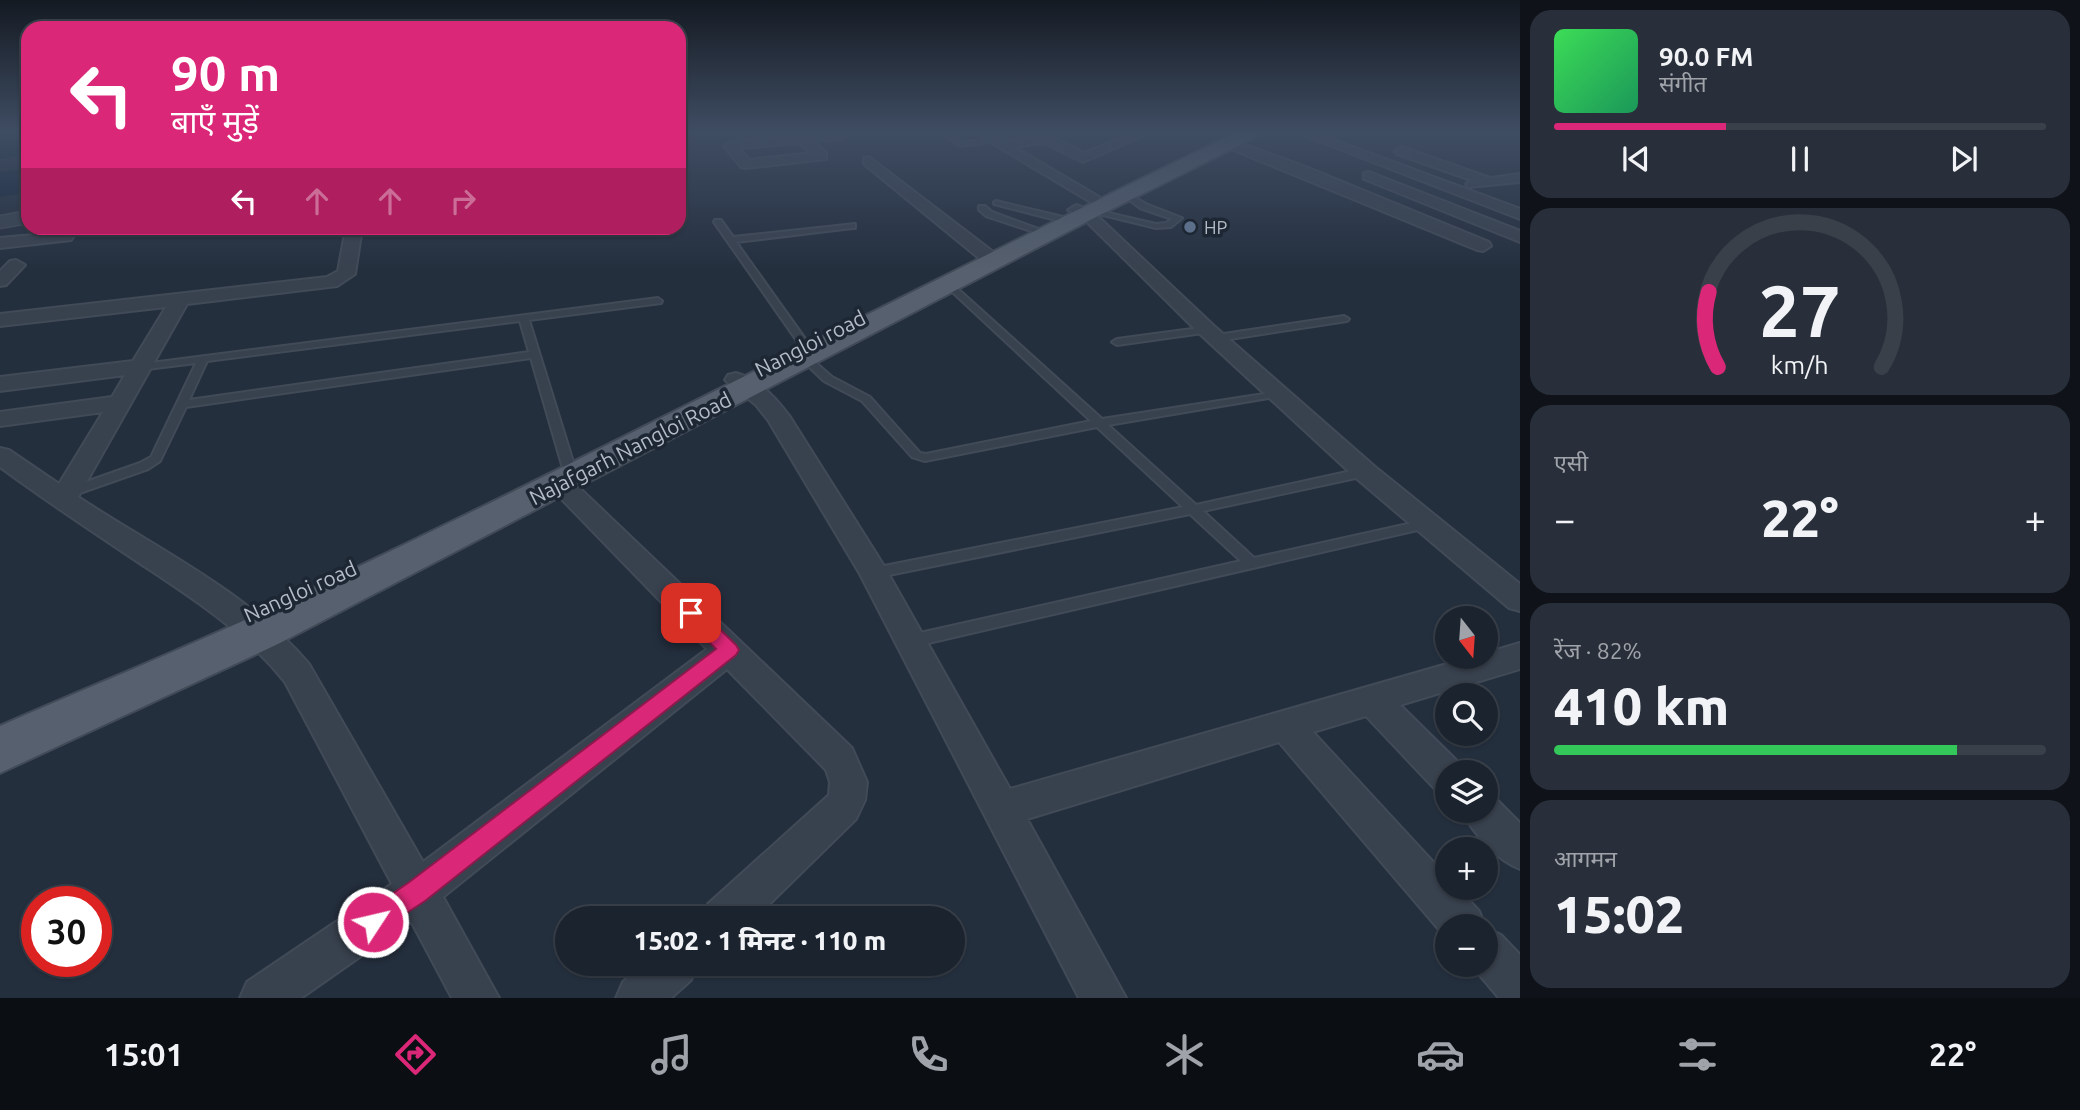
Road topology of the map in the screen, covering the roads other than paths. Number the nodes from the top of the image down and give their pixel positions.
1 (890, 178) edge
2 (1040, 178) edge
3 (1151, 178) edge
4 (1329, 178) edge
5 (1373, 178) edge
6 (1422, 178) edge
7 (1477, 178) edge
8 (1520, 178) edge
9 (1489, 182) junction
10 (1447, 187) junction
11 (1408, 192) junction
12 (1367, 196) junction
13 (1520, 198) edge
14 (1488, 202) junction
15 (996, 203) dead end
16 (21, 204) edge
17 (0, 208) edge
18 (982, 208) dead end
19 (1081, 211) junction
20 (1520, 214) edge
21 (21, 218) edge
22 (0, 222) edge
23 (718, 222) dead end
24 (852, 226) dead end
25 (1399, 226) dead end
26 (353, 235) edge
27 (65, 237) dead end
28 (1520, 238) edge
29 (731, 240) junction
30 (0, 243) edge
31 (1483, 246) junction
32 (986, 255) junction
33 (16, 265) dead end
34 (0, 281) edge
35 (949, 284) junction
36 (179, 300) junction
37 (658, 302) dead end
38 (524, 319) junction
39 (1344, 319) dead end
40 (0, 320) edge
41 (1212, 334) junction
42 (1117, 342) dead end
43 (804, 351) junction
44 (535, 354) junction
45 (203, 359) junction
46 (139, 367) junction
47 (0, 384) edge
48 (742, 384) junction
49 (1280, 393) junction
50 (120, 403) junction
51 (182, 404) junction
52 (0, 419) edge
53 (1100, 423) junction
54 (0, 455) edge
55 (1365, 472) junction
56 (564, 475) junction
57 (64, 497) junction
58 (1195, 509) junction
59 (1426, 524) junction
60 (1251, 563) junction
61 (874, 573) junction
62 (1520, 600) edge
63 (252, 624) junction
64 (910, 641) junction
65 (729, 650) junction
66 (1520, 656) edge
67 (1371, 699) junction
68 (1287, 727) junction
69 (0, 730) edge
70 (0, 750) edge
71 (1435, 764) edge
72 (1002, 809) junction
73 (1494, 823) edge
74 (1520, 850) edge
75 (416, 892) junction
76 (737, 906) edge
77 (1453, 914) edge
78 (1498, 963) edge
79 (662, 976) edge
80 (1520, 988) edge
81 (263, 998) edge
82 (476, 998) edge
83 (639, 998) edge
84 (1103, 998) edge

1 - 32 street
2 - 19 street
3 - 19 main road, Najafgarh Nangloi Road
4 - 12 street
5 - 11 street
6 - 10 street
7 - 9 street
8 - 9 street
9 - 10 street
10 - 11 street
10 - 14 street
11 - 12 street
11 - 28 street
12 - 31 street
13 - 14 street
14 - 20 street
15 - 19 lane
16 - 17 street
18 - 19 lane
19 - 19 lane
19 - 32 main road, Nangloi road
19 - 35 main road, Najafgarh Nangloi Road
19 - 41 street
21 - 22 street
23 - 29 lane
24 - 29 lane
25 - 31 street
26 - 36 street
27 - 30 street
28 - 31 street
29 - 43 lane
32 - 43 main road, Nangloi road
33 - 34 street
35 - 43 main road, Najafgarh Nangloi Road
35 - 53 lane
36 - 40 street
36 - 46 street
37 - 38 lane
38 - 44 lane
38 - 45 lane
39 - 41 lane
41 - 42 lane
41 - 49 street
43 - 48 main road, Najafgarh Nangloi Road
43 - 53 lane
44 - 51 lane
44 - 56 lane
45 - 46 lane
45 - 51 lane
46 - 47 street
46 - 50 street
48 - 56 main road, Najafgarh Nangloi Road
48 - 61 street
49 - 53 lane
49 - 55 street
50 - 52 street
50 - 57 street
51 - 57 lane
53 - 58 lane
54 - 57 street
55 - 58 lane
55 - 59 street
56 - 63 main road, Najafgarh Nangloi Road
56 - 65 street
57 - 63 street
58 - 60 lane
58 - 61 lane
59 - 60 lane
59 - 62 street
60 - 64 lane
61 - 64 street
63 - 69 main road, Nangloi road
63 - 70 main road, Najafgarh Nangloi Road
63 - 75 street
64 - 72 street
65 - 75 street
65 - 76 street
66 - 67 street
67 - 68 street
67 - 71 street
68 - 72 street
68 - 77 street
72 - 84 street
73 - 74 street
75 - 81 street
75 - 82 street
78 - 80 street
79 - 83 street

